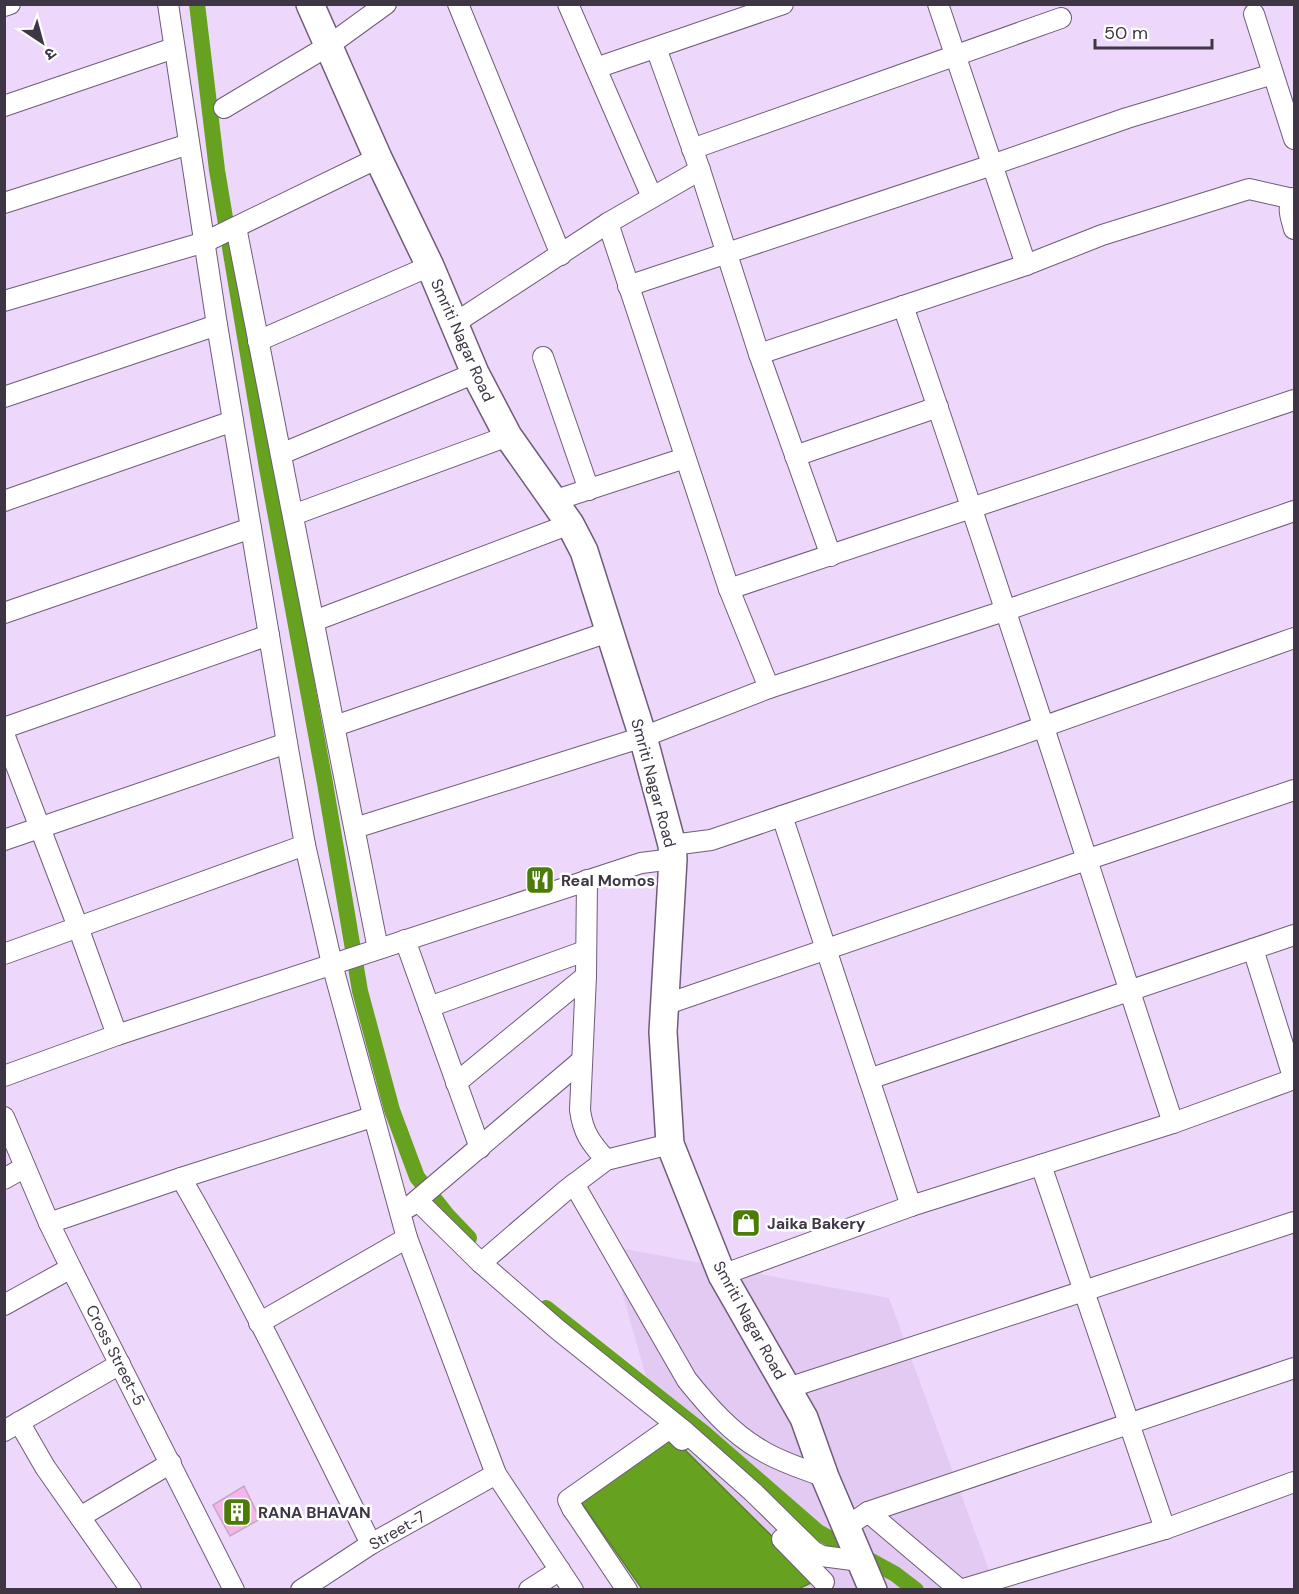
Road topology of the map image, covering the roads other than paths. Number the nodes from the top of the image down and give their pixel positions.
1 (10, 4) edge
2 (168, 4) edge
3 (310, 4) edge
4 (386, 4) edge
5 (458, 4) edge
6 (783, 4) edge
7 (938, 4) edge
8 (4, 6) edge
9 (573, 6) edge
10 (1254, 14) dead end
11 (1061, 18) dead end
12 (328, 46) junction
13 (174, 48) junction
14 (656, 48) junction
15 (956, 56) junction
16 (596, 68) junction
17 (1274, 74) junction
18 (4, 106) edge
19 (224, 108) dead end
20 (1294, 139) edge
21 (189, 144) junction
22 (692, 149) junction
23 (378, 158) junction
24 (992, 165) junction
25 (700, 170) junction
26 (652, 197) junction
27 (1294, 198) edge
28 (4, 203) edge
29 (608, 223) junction
30 (236, 227) junction
31 (1294, 229) edge
32 (205, 242) junction
33 (726, 253) junction
34 (561, 255) junction
35 (1026, 265) junction
36 (430, 266) junction
37 (628, 286) junction
38 (4, 301) edge
39 (903, 306) junction
40 (455, 324) junction
41 (217, 325) junction
42 (258, 341) junction
43 (759, 354) junction
44 (543, 357) dead end
45 (475, 373) junction
46 (4, 397) edge
47 (938, 406) junction
48 (1293, 407) edge
49 (233, 422) junction
50 (508, 436) junction
51 (281, 454) junction
52 (795, 456) junction
53 (685, 458) junction
54 (590, 490) junction
55 (4, 501) edge
56 (553, 501) junction
57 (973, 509) junction
58 (1294, 511) edge
59 (293, 515) junction
60 (570, 524) junction
61 (251, 528) junction
62 (831, 556) junction
63 (729, 589) junction
64 (1006, 610) junction
65 (4, 613) edge
66 (314, 621) junction
67 (611, 631) junction
68 (269, 635) junction
69 (1294, 638) edge
70 (769, 687) junction
71 (334, 726) junction
72 (1042, 727) junction
73 (4, 728) edge
74 (4, 734) edge
75 (644, 737) junction
76 (287, 743) junction
77 (1294, 790) edge
78 (782, 816) junction
79 (40, 828) junction
80 (355, 828) junction
81 (4, 840) edge
82 (305, 845) junction
83 (672, 852) junction
84 (1086, 860) junction
85 (587, 880) junction
86 (78, 927) junction
87 (1294, 935) edge
88 (405, 940) junction
89 (378, 949) junction
90 (1253, 949) junction
91 (826, 950) junction
92 (585, 951) junction
93 (4, 954) edge
94 (332, 964) junction
95 (586, 976) junction
96 (1129, 991) junction
97 (664, 1005) junction
98 (429, 1007) junction
99 (117, 1035) junction
100 (581, 1061) junction
101 (4, 1076) edge
102 (869, 1079) junction
103 (1294, 1080) edge
104 (456, 1083) junction
105 (4, 1117) edge
106 (372, 1117) junction
107 (1173, 1123) junction
108 (670, 1144) junction
109 (480, 1148) junction
110 (606, 1160) junction
111 (1041, 1165) junction
112 (25, 1167) junction
113 (181, 1178) junction
114 (4, 1179) edge
115 (574, 1184) junction
116 (418, 1201) junction
117 (911, 1206) junction
118 (400, 1213) junction
119 (1294, 1222) edge
120 (49, 1223) junction
121 (407, 1238) junction
122 (481, 1263) junction
123 (71, 1268) junction
124 (722, 1275) junction
125 (1085, 1292) junction
126 (4, 1305) edge
127 (259, 1323) junction
128 (120, 1364) junction
129 (1294, 1368) edge
130 (788, 1388) junction
131 (1130, 1425) junction
132 (12, 1426) edge
133 (171, 1463) junction
134 (496, 1474) junction
135 (825, 1477) junction
136 (1294, 1482) edge
137 (80, 1517) junction
138 (857, 1520) junction
139 (1165, 1529) junction
140 (371, 1544) junction
141 (822, 1556) junction
142 (860, 1561) junction
143 (560, 1570) junction
144 (821, 1586) edge
145 (131, 1590) edge
146 (234, 1590) edge
147 (301, 1590) edge
148 (529, 1590) edge
149 (573, 1590) edge
150 (627, 1590) edge
151 (873, 1590) edge
152 (960, 1590) edge

1 - 8 street
2 - 13 street
3 - 12 main road, Smriti Nagar Road
4 - 12 street
5 - 34 street
6 - 14 street
7 - 15 street
9 - 16 street
10 - 17 street
11 - 15 street
12 - 19 street
12 - 23 main road, Smriti Nagar Road
13 - 18 street
13 - 21 street
14 - 16 street
14 - 22 street
15 - 22 street
15 - 24 street
16 - 26 street
17 - 20 street
17 - 24 street
21 - 28 street
21 - 32 street
22 - 25 street
23 - 30 street
23 - 36 main road, Smriti Nagar Road
24 - 33 street
24 - 35 street
25 - 26 street
25 - 33 street
26 - 29 street
27 - 31 street
27 - 35 street
29 - 34 street
29 - 37 street
30 - 32 street
30 - 42 street
32 - 38 street
32 - 41 street
33 - 37 street
33 - 43 street
34 - 40 street
35 - 39 street
36 - 40 main road, Smriti Nagar Road
36 - 42 street
37 - 53 street
39 - 43 street
39 - 47 street
40 - 45 main road, Smriti Nagar Road
41 - 46 street
41 - 49 street
42 - 51 street
43 - 52 street
44 - 54 street
45 - 50 main road, Smriti Nagar Road
45 - 51 street
47 - 52 street
47 - 57 street
48 - 57 street
49 - 55 street
49 - 61 street
50 - 56 main road, Smriti Nagar Road
50 - 59 street
51 - 59 street
52 - 62 street
53 - 54 street
53 - 63 street
54 - 56 street
56 - 60 main road, Smriti Nagar Road
57 - 62 street
57 - 64 street
58 - 64 street
59 - 66 street
60 - 66 street
60 - 67 main road, Smriti Nagar Road
61 - 65 street
61 - 68 street
62 - 63 street
63 - 70 street
64 - 70 street
64 - 72 street
66 - 71 street
67 - 71 street
67 - 75 main road, Smriti Nagar Road
68 - 73 street
68 - 76 street
69 - 72 street
70 - 75 street
71 - 80 street
72 - 78 street
72 - 84 street
74 - 79 street
75 - 80 street
75 - 83 main road, Smriti Nagar Road
76 - 79 street
76 - 82 street
77 - 84 street
78 - 83 street
78 - 91 street
79 - 81 street
79 - 86 street
80 - 89 street
82 - 86 street
82 - 94 street
83 - 85 street
83 - 97 main road, Smriti Nagar Road
84 - 91 street
84 - 96 street
85 - 88 street
85 - 92 street
86 - 93 street
86 - 99 street
87 - 90 street
88 - 89 street
88 - 98 street
89 - 94 street
90 - 96 street
90 - 103 street
91 - 97 street
91 - 102 street
92 - 95 street
92 - 98 street
94 - 99 street
94 - 106 street
95 - 100 street
95 - 104 street
96 - 102 street
96 - 107 street
97 - 108 main road, Smriti Nagar Road
98 - 104 street
99 - 101 street
100 - 109 street
100 - 110 street
102 - 117 street
103 - 107 street
104 - 109 street
105 - 112 street, Cross Street-5
106 - 113 street
106 - 118 street
107 - 111 street
108 - 110 street
108 - 124 main road, Smriti Nagar Road
109 - 116 street
110 - 115 street
111 - 117 street
111 - 125 street
112 - 114 street
112 - 120 street, Cross Street-5
113 - 120 street
113 - 127 street
115 - 122 street
115 - 135 street
116 - 118 street
116 - 122 street
117 - 124 street
118 - 121 street
119 - 125 street
120 - 123 street, Cross Street-5
121 - 127 street
121 - 134 street
122 - 141 street
123 - 126 street
123 - 128 street, Cross Street-5
124 - 130 main road, Smriti Nagar Road
125 - 130 street
125 - 131 street
127 - 140 street
128 - 132 street
128 - 133 street, Cross Street-5
129 - 131 street
130 - 135 main road, Smriti Nagar Road
131 - 138 street
131 - 139 street
132 - 137 street
133 - 137 street
133 - 146 street, Cross Street-5
134 - 140 street, Street-7
134 - 143 street
135 - 138 main road, Smriti Nagar Road
136 - 139 street
137 - 145 street
138 - 142 main road, Smriti Nagar Road
138 - 152 street
139 - 152 street
140 - 147 street, Street-7
141 - 142 street
141 - 144 street
142 - 151 main road, Smriti Nagar Road
143 - 148 street
143 - 149 street
144 - 150 street

